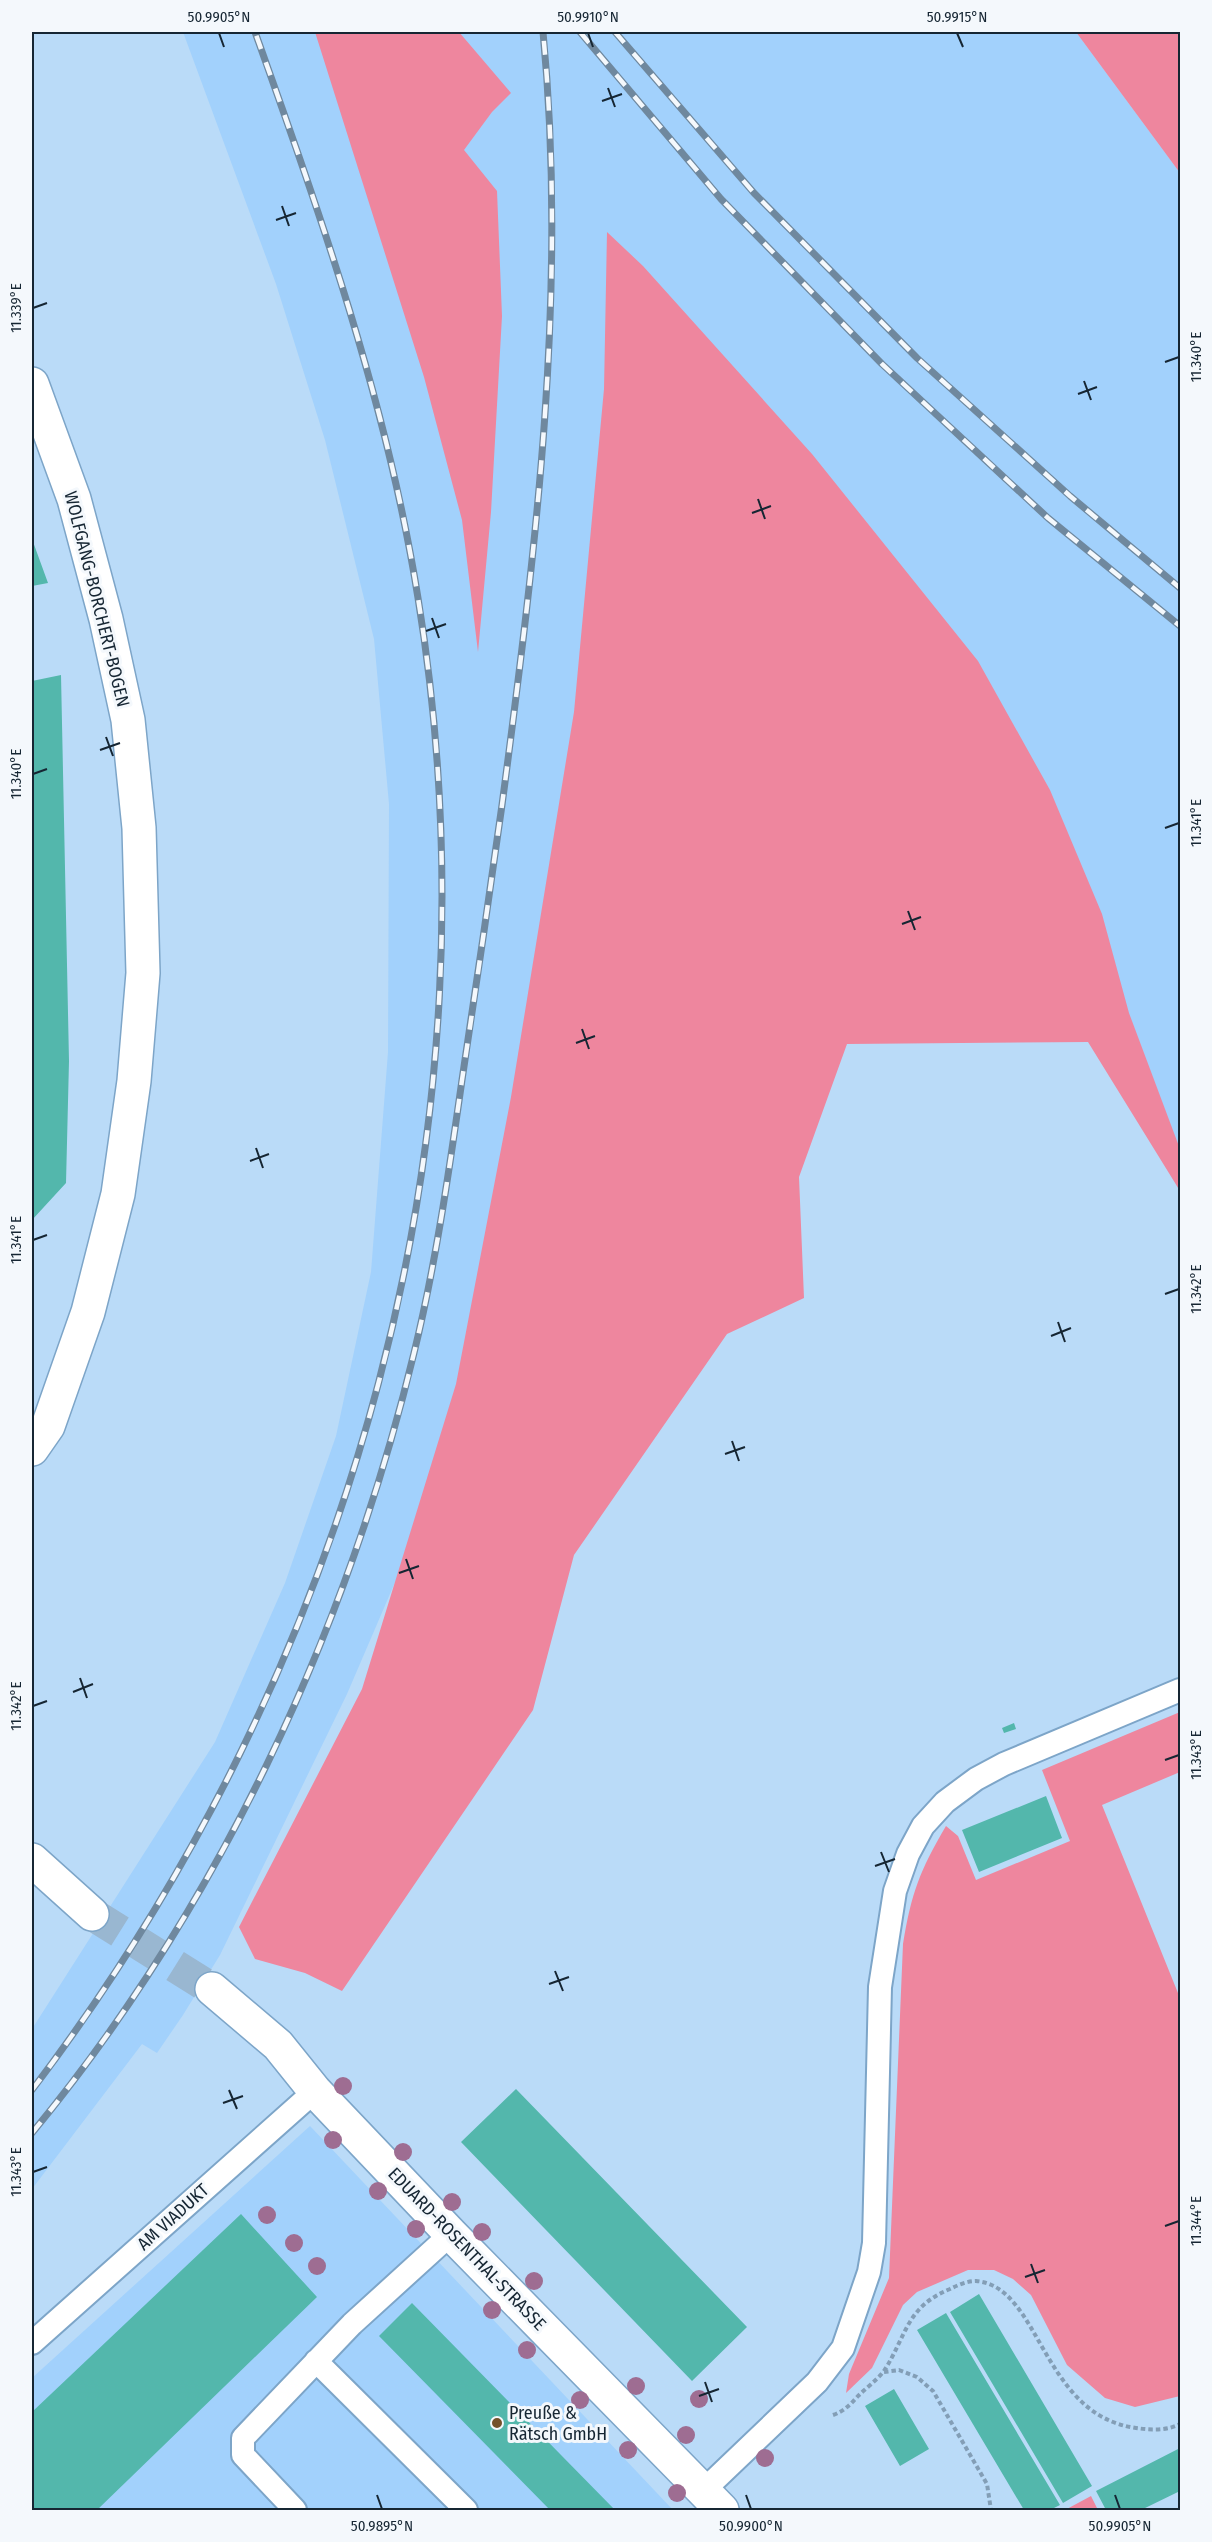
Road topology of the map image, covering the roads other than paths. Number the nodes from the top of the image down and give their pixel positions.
1 (32, 384) edge
2 (37, 1428) edge
3 (1180, 1690) edge
4 (32, 1860) edge
5 (92, 1914) tunnel mouth
6 (212, 1989) tunnel mouth
7 (315, 2091) junction
8 (451, 2234) junction
9 (32, 2343) edge
10 (316, 2361) junction
11 (713, 2501) edge
12 (294, 2511) edge
13 (465, 2511) edge

1 - 2 street, WOLFGANG-BORCHERT-BOGEN
3 - 11 lane
4 - 5 street
6 - 7 street, EDUARD-ROSENTHAL-STRASSE
7 - 8 street, EDUARD-ROSENTHAL-STRASSE
7 - 9 lane, AM VIADUKT
8 - 10 lane
8 - 11 street, EDUARD-ROSENTHAL-STRASSE
10 - 12 lane
10 - 13 lane

